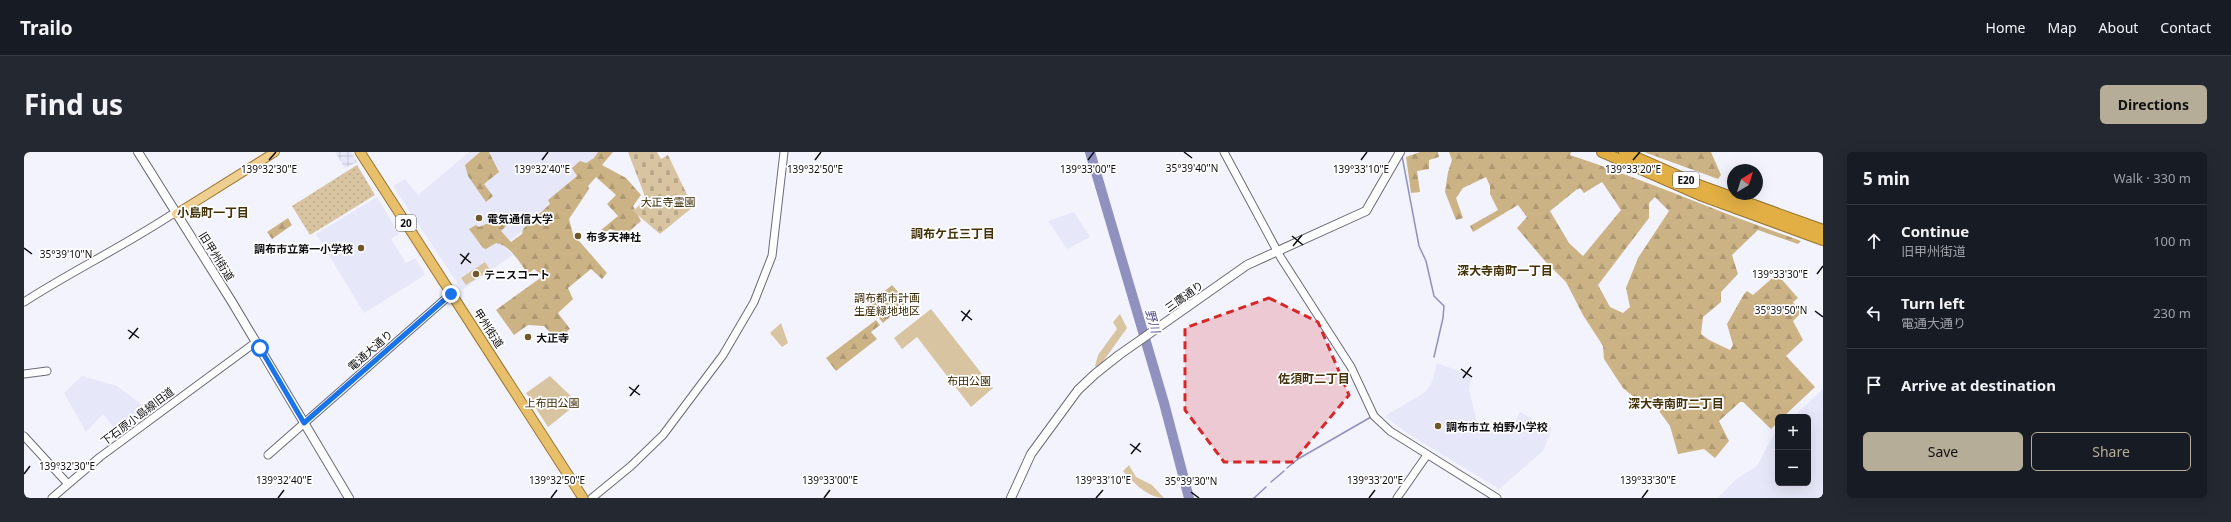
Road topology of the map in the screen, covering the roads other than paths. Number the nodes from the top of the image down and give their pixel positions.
1 (138, 152) edge
2 (275, 152) edge
3 (360, 152) edge
4 (784, 152) edge
5 (1224, 152) edge
6 (1602, 152) edge
7 (1624, 152) edge
8 (1400, 153) edge
9 (176, 214) junction
10 (1823, 230) edge
11 (1823, 240) edge
12 (1277, 250) junction
13 (451, 294) junction
14 (24, 302) edge
15 (256, 342) junction
16 (47, 371) dead end
17 (24, 374) edge
18 (304, 423) junction
19 (24, 436) edge
20 (268, 455) dead end
21 (1427, 455) junction
22 (68, 484) junction
23 (52, 498) edge
24 (349, 498) edge
25 (584, 498) edge
26 (592, 498) edge
27 (1011, 498) edge
28 (1397, 498) edge
29 (1497, 498) edge

1 - 9 main road, 旧甲州街道
2 - 9 main road
3 - 13 highway, 甲州街道 / 20
4 - 26 street
5 - 12 street
6 - 11 highway, E20
7 - 10 highway, E20
8 - 12 main road, 三鷹通り
9 - 14 street
9 - 15 main road, 旧甲州街道
12 - 21 street
12 - 27 main road, 三鷹通り
13 - 18 street, 電通大通り
13 - 25 highway, 甲州街道 / 20
15 - 18 main road, 旧甲州街道
15 - 22 street, 下石原小島線旧道
16 - 17 street
18 - 20 street, 電通大通り
18 - 24 main road
19 - 22 street
21 - 28 street
21 - 29 street
22 - 23 street, 下石原小島線旧道

